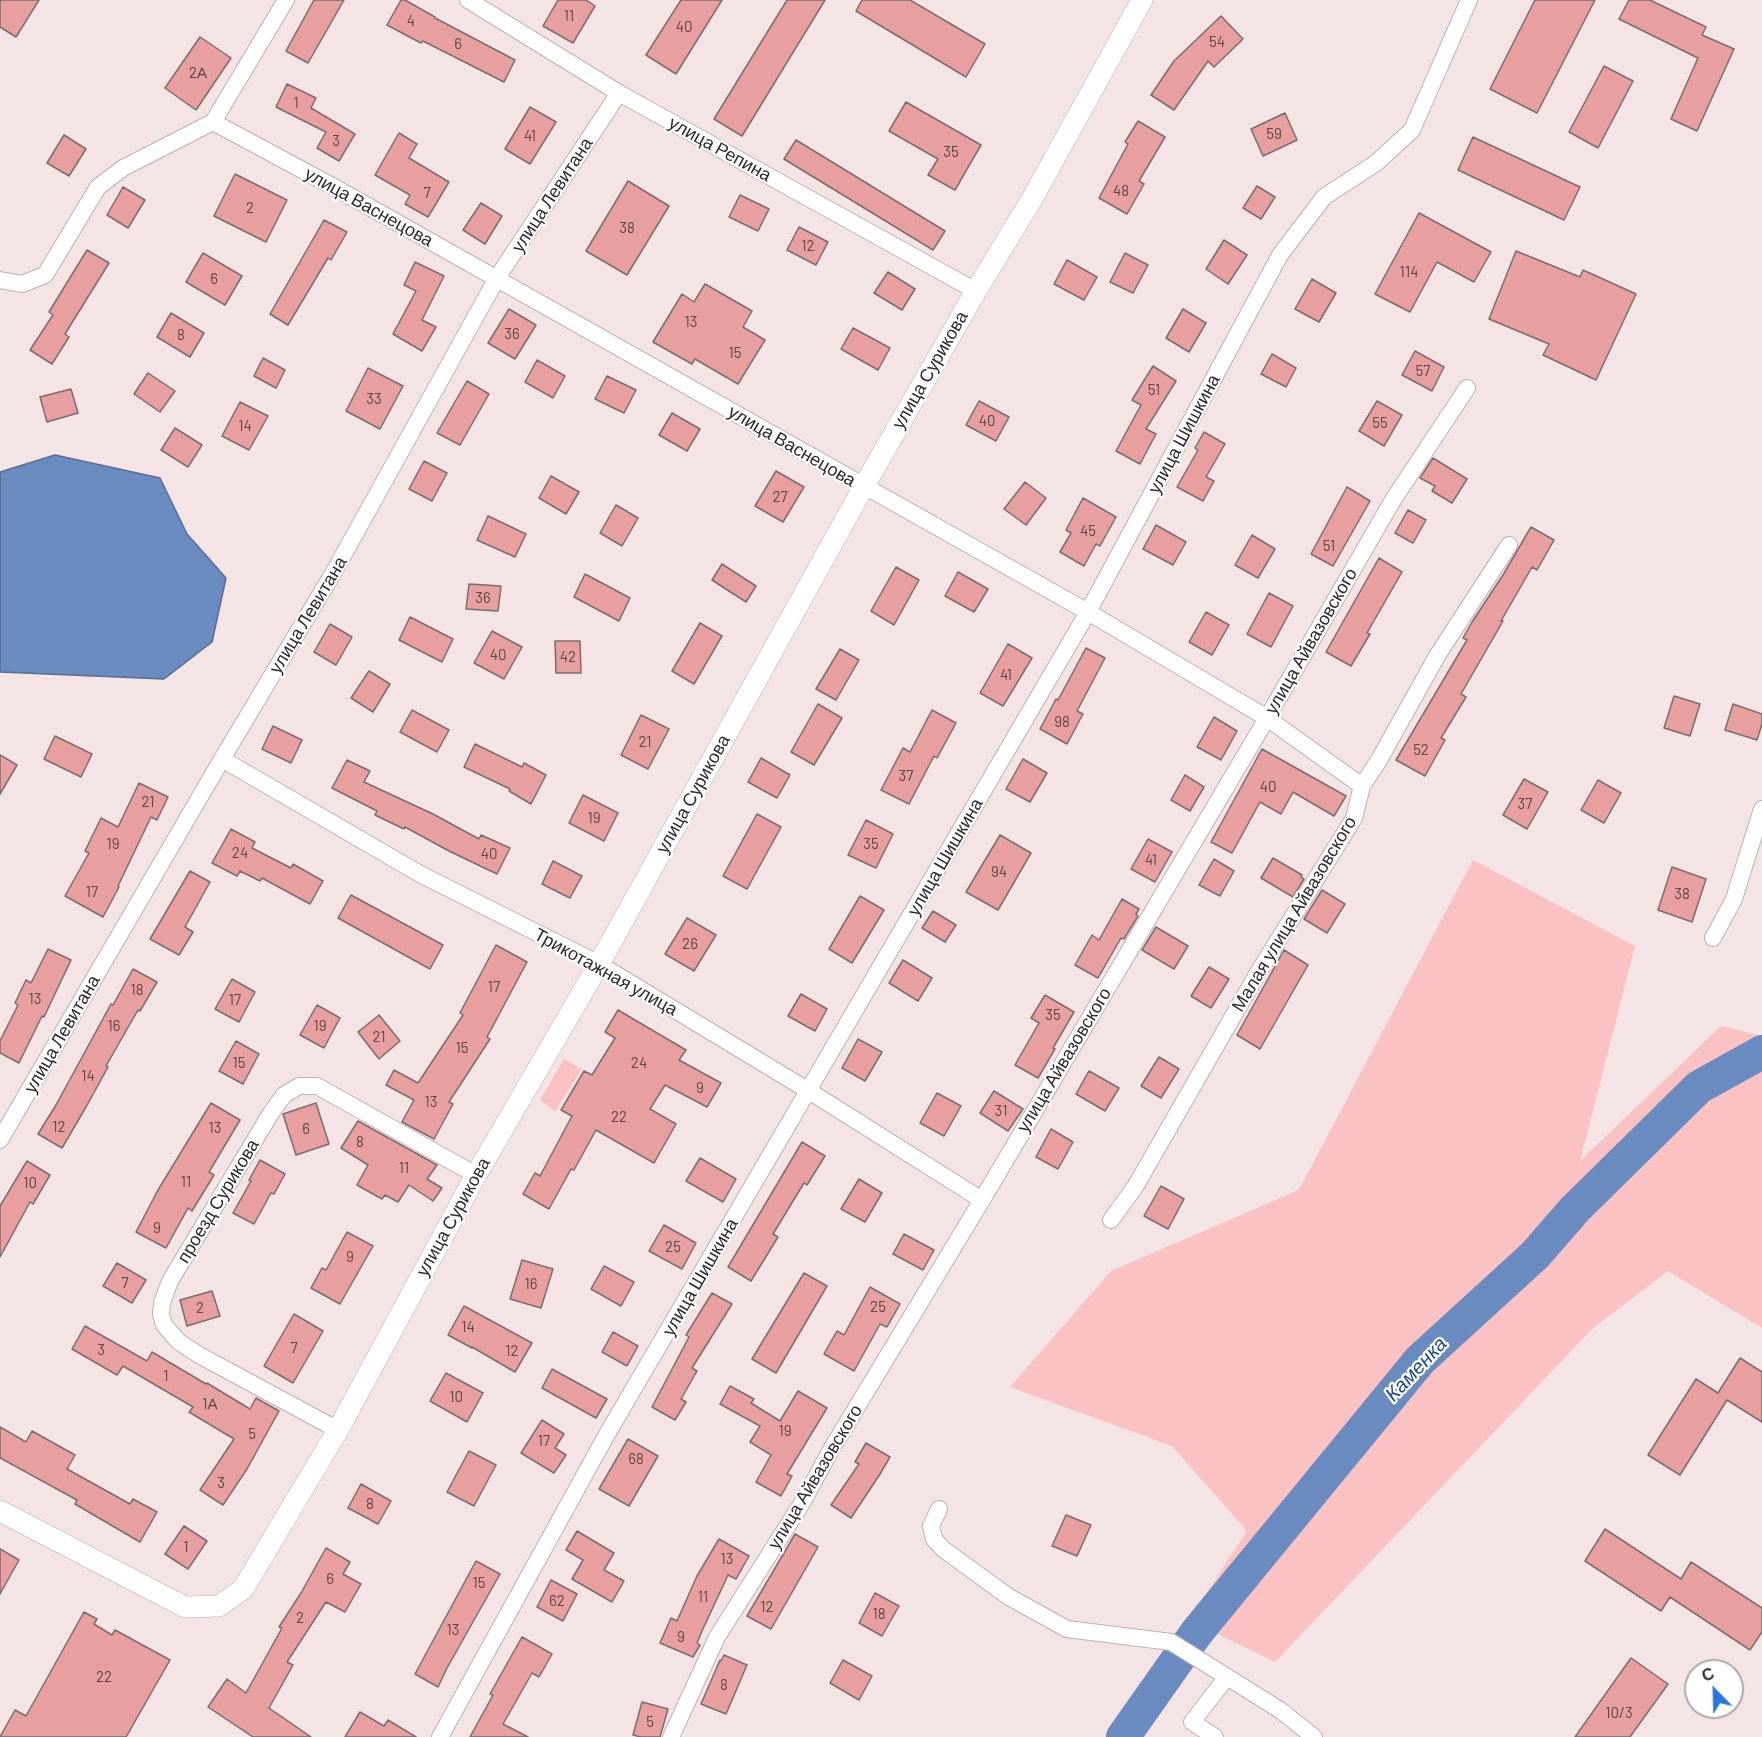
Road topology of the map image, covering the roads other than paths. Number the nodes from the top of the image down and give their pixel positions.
1 (286, 0) edge
2 (468, 0) edge
3 (1142, 0) edge
4 (1469, 0) edge
5 (619, 93) junction
6 (213, 122) junction
7 (496, 278) junction
8 (0, 280) edge
9 (976, 291) junction
10 (1467, 388) dead end
11 (864, 486) junction
12 (1509, 545) dead end
13 (1088, 612) junction
14 (1267, 718) junction
15 (222, 759) junction
16 (1362, 786) junction
17 (1762, 809) edge
18 (1713, 938) dead end
19 (599, 964) junction
20 (809, 1091) junction
21 (0, 1140) edge
22 (476, 1175) junction
23 (982, 1200) junction
24 (1111, 1220) dead end
25 (338, 1430) junction
26 (939, 1509) dead end
27 (0, 1511) edge
28 (1227, 1677) junction
29 (440, 1737) edge
30 (671, 1737) edge
31 (1215, 1737) edge
32 (1314, 1737) edge

1 - 6 street
2 - 5 street, улица Репина
3 - 9 street, улица Сурикова
4 - 13 street, улица Шишкина
5 - 7 street, улица Левитана
5 - 9 street, улица Репина
6 - 7 street, улица Васнецова
6 - 8 street
7 - 11 street, улица Васнецова
7 - 15 street, улица Левитана
9 - 11 street, улица Сурикова
10 - 14 street, улица Айвазовского
11 - 13 street, улица Васнецова
11 - 19 street, улица Сурикова
12 - 16 street, Малая улица Айвазовского
13 - 14 street, улица Васнецова
13 - 20 street, улица Шишкина
14 - 16 street, улица Васнецова
14 - 23 street, улица Айвазовского
15 - 19 street, Трикотажная улица
15 - 21 street, улица Левитана
16 - 24 street, Малая улица Айвазовского
17 - 18 street
19 - 20 street, Трикотажная улица
19 - 22 street, улица Сурикова
20 - 23 street, Трикотажная улица
20 - 29 street, улица Шишкина
22 - 25 street, улица Сурикова
22 - 25 street, проезд Сурикова
23 - 30 street, улица Айвазовского
25 - 27 street, улица Сурикова
26 - 28 street
28 - 31 street
28 - 32 street

